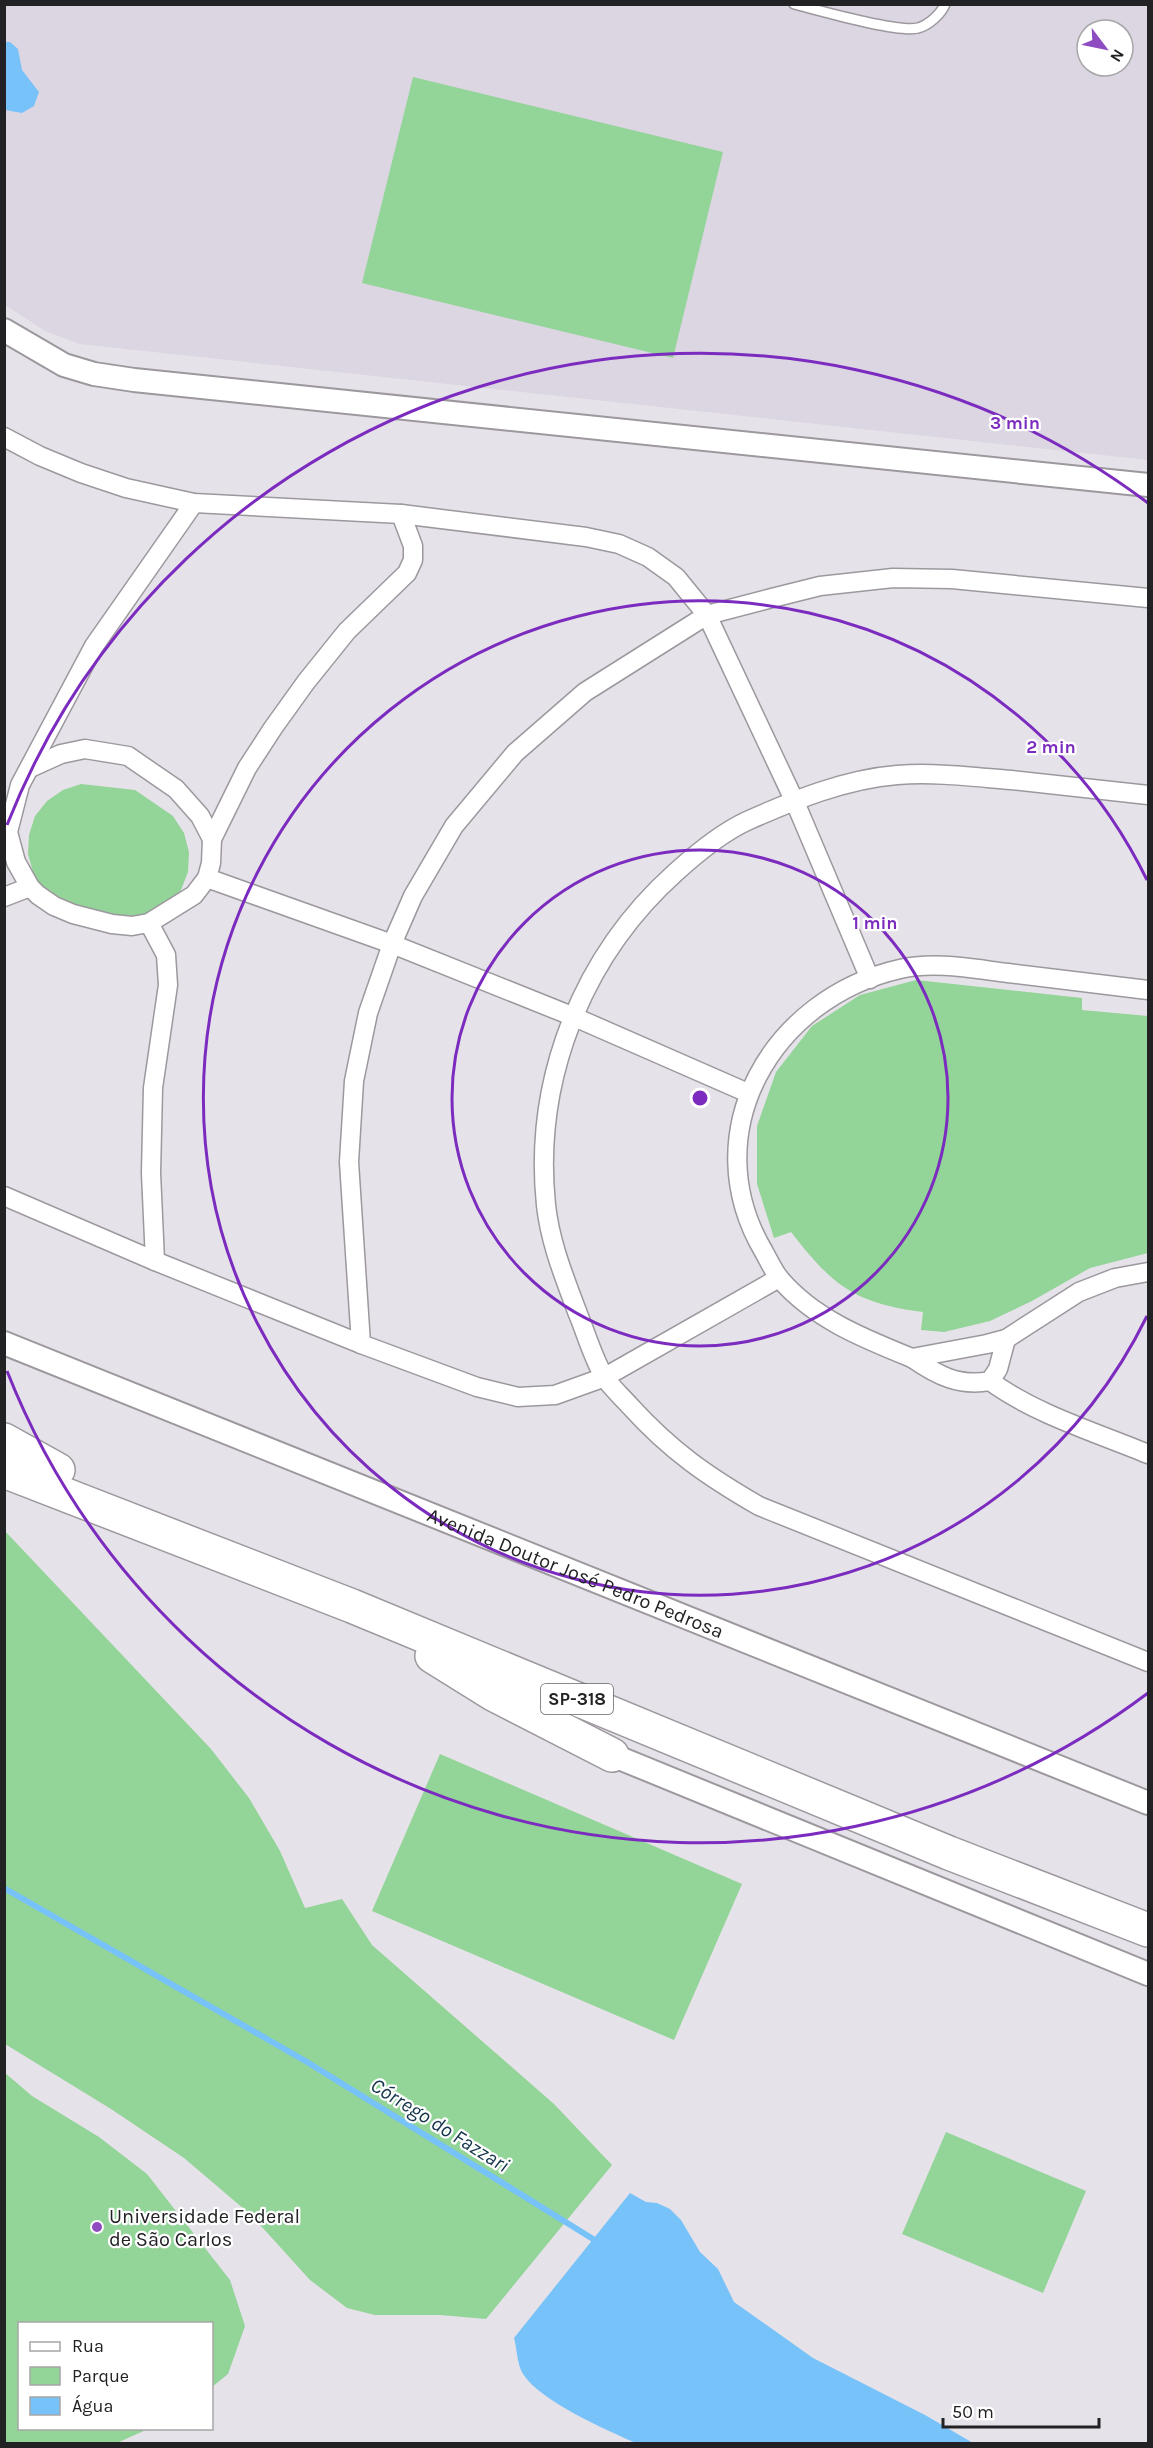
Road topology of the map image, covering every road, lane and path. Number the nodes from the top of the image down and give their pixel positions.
1 (794, 4) edge
2 (945, 4) edge
3 (4, 330) edge
4 (6, 440) edge
5 (1149, 485) edge
6 (194, 503) junction
7 (400, 514) junction
8 (1149, 598) edge
9 (707, 615) junction
10 (30, 768) junction
11 (1149, 795) edge
12 (795, 802) junction
13 (212, 839) junction
14 (207, 878) junction
15 (30, 887) junction
16 (4, 897) edge
17 (149, 923) junction
18 (392, 944) junction
19 (870, 979) junction
20 (1149, 990) edge
21 (572, 1016) junction
22 (748, 1093) junction
23 (4, 1196) edge
24 (155, 1261) junction
25 (1149, 1272) edge
26 (779, 1278) junction
27 (1006, 1339) junction
28 (4, 1343) edge
29 (361, 1344) junction
30 (912, 1358) junction
31 (605, 1377) junction
32 (990, 1381) junction
33 (4, 1440) edge
34 (4, 1449) edge
35 (1149, 1454) edge
36 (58, 1470) junction
37 (4, 1471) edge
38 (352, 1606) junction
39 (1149, 1662) edge
40 (612, 1755) joint
41 (1149, 1803) edge
42 (1149, 1907) edge
43 (1149, 1930) edge
44 (1149, 1974) edge

1 - 2 lane
3 - 5 street
4 - 6 street
6 - 7 street
6 - 10 street
7 - 9 street
7 - 13 street
8 - 9 street
9 - 12 street
9 - 18 street
10 - 13 street
10 - 15 street
11 - 12 street
12 - 19 street
12 - 21 street
13 - 14 street
14 - 17 street
14 - 18 street
15 - 16 street
15 - 17 street
17 - 24 street
18 - 21 street
18 - 29 street
19 - 20 street
19 - 22 street
21 - 22 street
21 - 31 street
22 - 26 street
23 - 24 street
24 - 29 street
25 - 27 street
26 - 30 street
26 - 31 street
27 - 30 street
27 - 32 street
28 - 41 street, Avenida Doutor José Pedro Pedrosa
29 - 31 street
30 - 32 street
31 - 39 street
32 - 35 street
33 - 36 highway
34 - 36 highway, SP-318
36 - 42 highway, SP-318
37 - 38 highway, SP-318
38 - 40 highway
38 - 43 highway, SP-318
40 - 44 street

